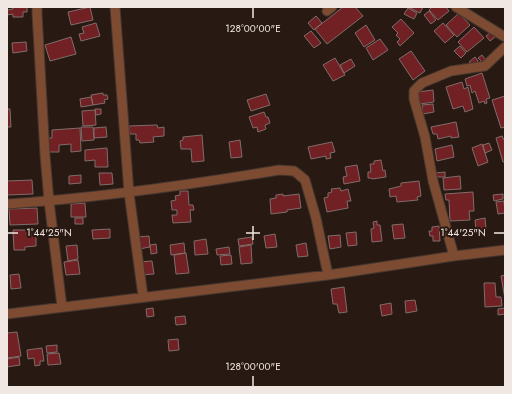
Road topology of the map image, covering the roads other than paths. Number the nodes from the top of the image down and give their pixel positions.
1 (38, 7) edge
2 (115, 7) edge
3 (456, 7) edge
4 (505, 37) edge
5 (505, 47) edge
6 (129, 193) junction
7 (49, 201) junction
8 (7, 204) edge
9 (505, 250) edge
10 (454, 256) junction
11 (328, 275) junction
12 (143, 296) junction
13 (62, 307) junction
14 (7, 314) edge

1 - 7 street
2 - 6 street
3 - 4 street
5 - 10 street
6 - 7 street
6 - 11 street
6 - 12 street
7 - 8 street
7 - 13 street
9 - 10 street
10 - 11 street
11 - 12 street
12 - 13 street
13 - 14 street

